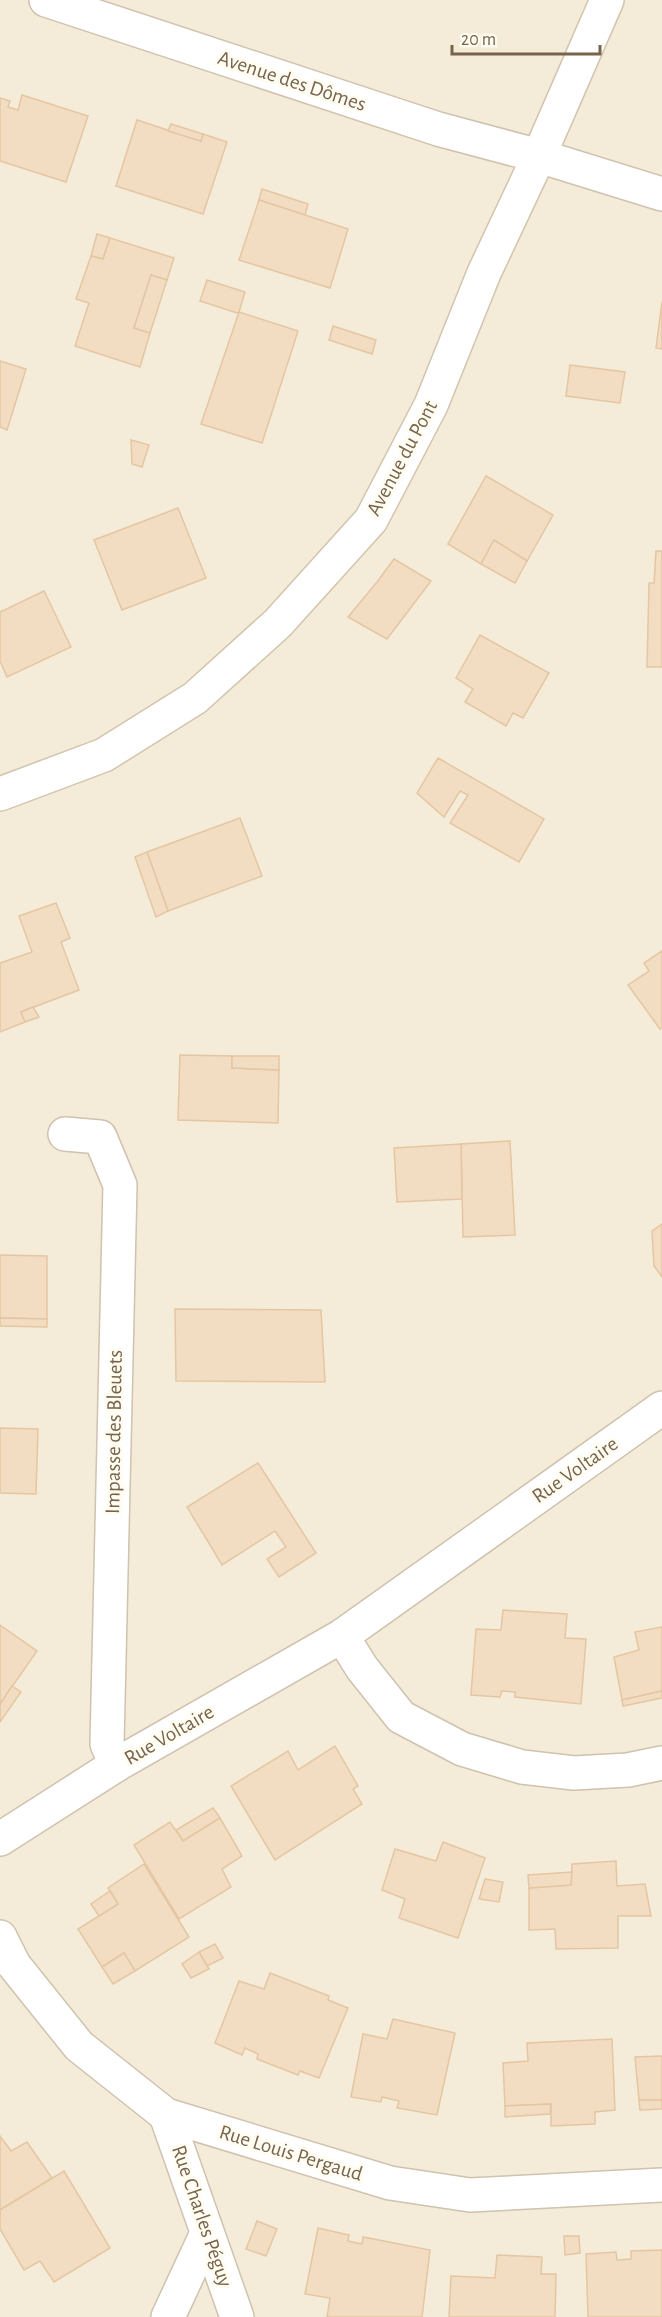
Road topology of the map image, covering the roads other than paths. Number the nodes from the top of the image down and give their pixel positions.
1 (46, 0) edge
2 (607, 0) edge
3 (539, 156) junction
4 (662, 194) edge
5 (0, 794) edge
6 (65, 1134) dead end
7 (662, 1408) edge
8 (342, 1636) junction
9 (662, 1763) edge
10 (116, 1765) junction
11 (0, 1839) edge
12 (0, 1937) edge
13 (166, 2115) junction
14 (662, 2185) edge
15 (207, 2233) junction
16 (168, 2317) edge
17 (237, 2317) edge

1 - 3 street, Avenue des Dômes
2 - 3 street, Avenue du Pont
3 - 4 street, Avenue des Dômes
3 - 5 street, Avenue du Pont
6 - 10 street, Impasse des Bleuets
7 - 8 street, Rue Voltaire
8 - 9 street
8 - 10 street, Rue Voltaire
10 - 11 street, Rue Voltaire
12 - 13 street, Rue Louis Pergaud
13 - 14 street, Rue Louis Pergaud
13 - 15 street, Rue Charles Péguy
15 - 16 street
15 - 17 street, Rue Charles Péguy

